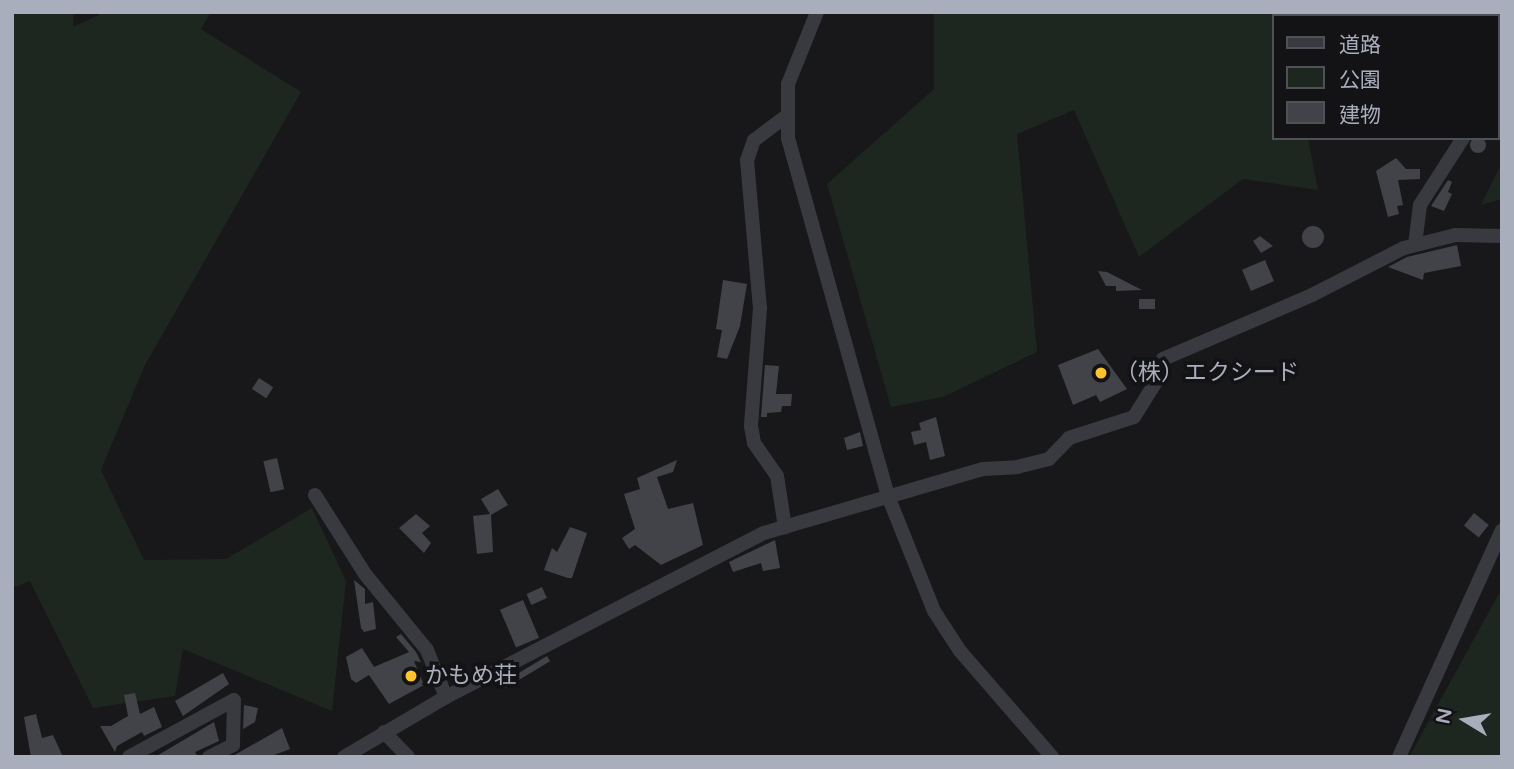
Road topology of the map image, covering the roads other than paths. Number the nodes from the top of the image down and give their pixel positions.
1 (817, 12) edge
2 (785, 117) junction
3 (1462, 140) edge
4 (1502, 236) edge
5 (1415, 245) junction
6 (316, 495) dead end
7 (888, 496) junction
8 (785, 527) junction
9 (1502, 530) edge
10 (446, 697) junction
11 (384, 732) junction
12 (129, 757) edge
13 (209, 757) edge
14 (344, 757) edge
15 (408, 757) edge
16 (1052, 757) edge
17 (1399, 757) edge

1 - 2 street
2 - 7 street
2 - 8 street
3 - 5 street
4 - 5 street
5 - 7 street
6 - 10 street
7 - 8 street
7 - 16 street
8 - 10 street
9 - 17 street
10 - 11 street
11 - 14 street
11 - 15 street
12 - 13 street

